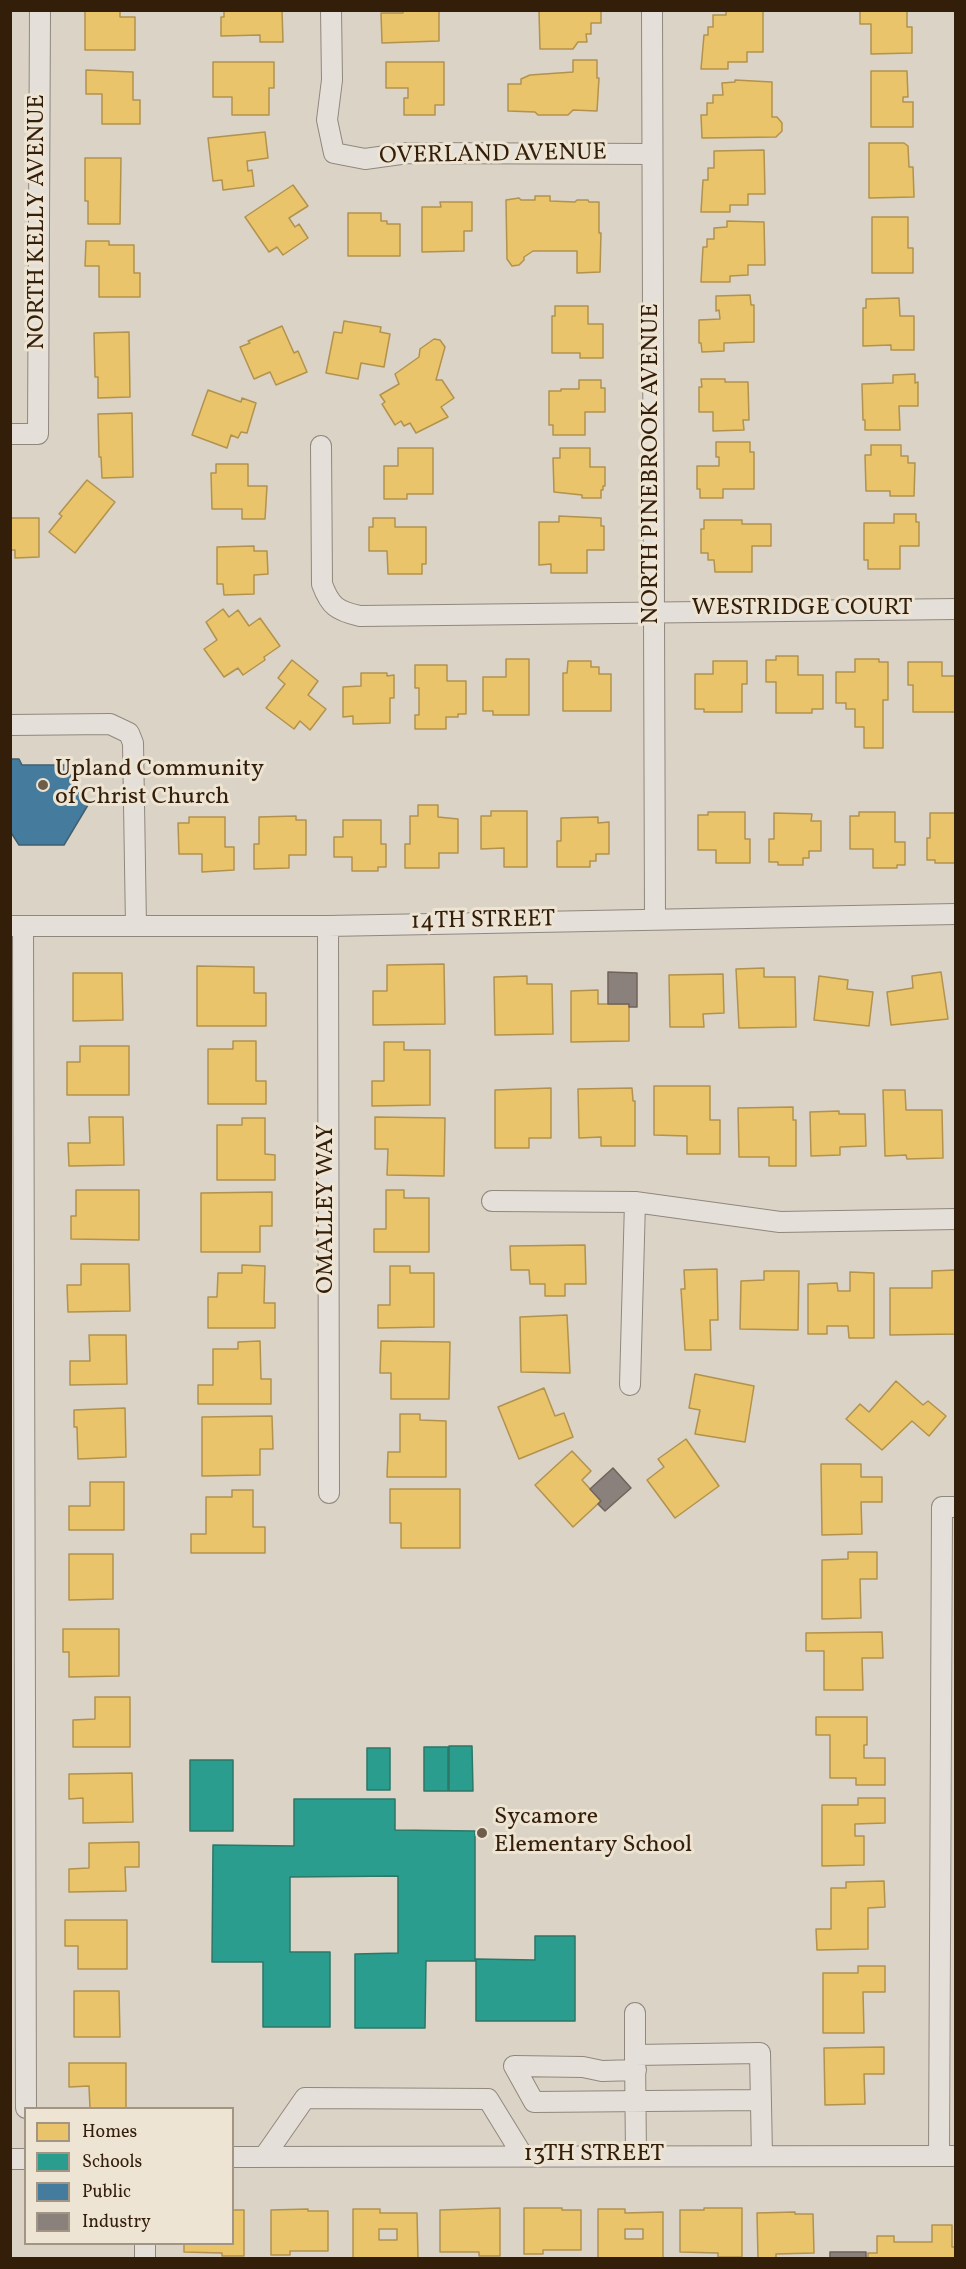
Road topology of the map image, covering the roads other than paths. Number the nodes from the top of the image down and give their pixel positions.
1 (40, 10) edge
2 (331, 10) edge
3 (652, 10) edge
4 (652, 154) junction
5 (10, 434) edge
6 (321, 446) dead end
7 (956, 609) edge
8 (654, 611) junction
9 (10, 725) edge
10 (956, 914) edge
11 (655, 918) junction
12 (17, 926) edge
13 (136, 926) junction
14 (328, 926) junction
15 (492, 1201) dead end
16 (635, 1202) junction
17 (956, 1219) edge
18 (17, 1235) edge
19 (630, 1385) dead end
20 (329, 1493) dead end
21 (949, 1507) edge
22 (18, 1544) edge
23 (18, 1851) edge
24 (635, 2013) dead end
25 (636, 2062) junction
26 (760, 2100) junction
27 (636, 2101) junction
28 (26, 2107) edge
29 (523, 2156) junction
30 (636, 2156) junction
31 (762, 2156) junction
32 (947, 2156) edge
33 (234, 2157) edge
34 (264, 2157) junction

1 - 5 street, NORTH KELLY AVENUE
2 - 4 street, OVERLAND AVENUE
3 - 4 street, NORTH PINEBROOK AVENUE
4 - 8 street, NORTH PINEBROOK AVENUE
6 - 8 street, WESTRIDGE COURT
7 - 8 street, WESTRIDGE COURT
8 - 11 street, NORTH PINEBROOK AVENUE
9 - 13 street
10 - 11 street, 14TH STREET
11 - 14 street, 14TH STREET
12 - 13 street, 14TH STREET
12 - 18 street
13 - 14 street, 14TH STREET
14 - 20 street, OMALLEY WAY
15 - 16 street
16 - 17 street
16 - 19 street
18 - 22 street
21 - 32 street
22 - 23 street
23 - 28 street
24 - 25 street
25 - 26 street
25 - 27 street
25 - 27 street
26 - 27 street
26 - 31 street
27 - 30 street
29 - 30 street, 13TH STREET
29 - 34 street, 13TH STREET
29 - 34 street
30 - 31 street, 13TH STREET
31 - 32 street, 13TH STREET
33 - 34 street, 13TH STREET

